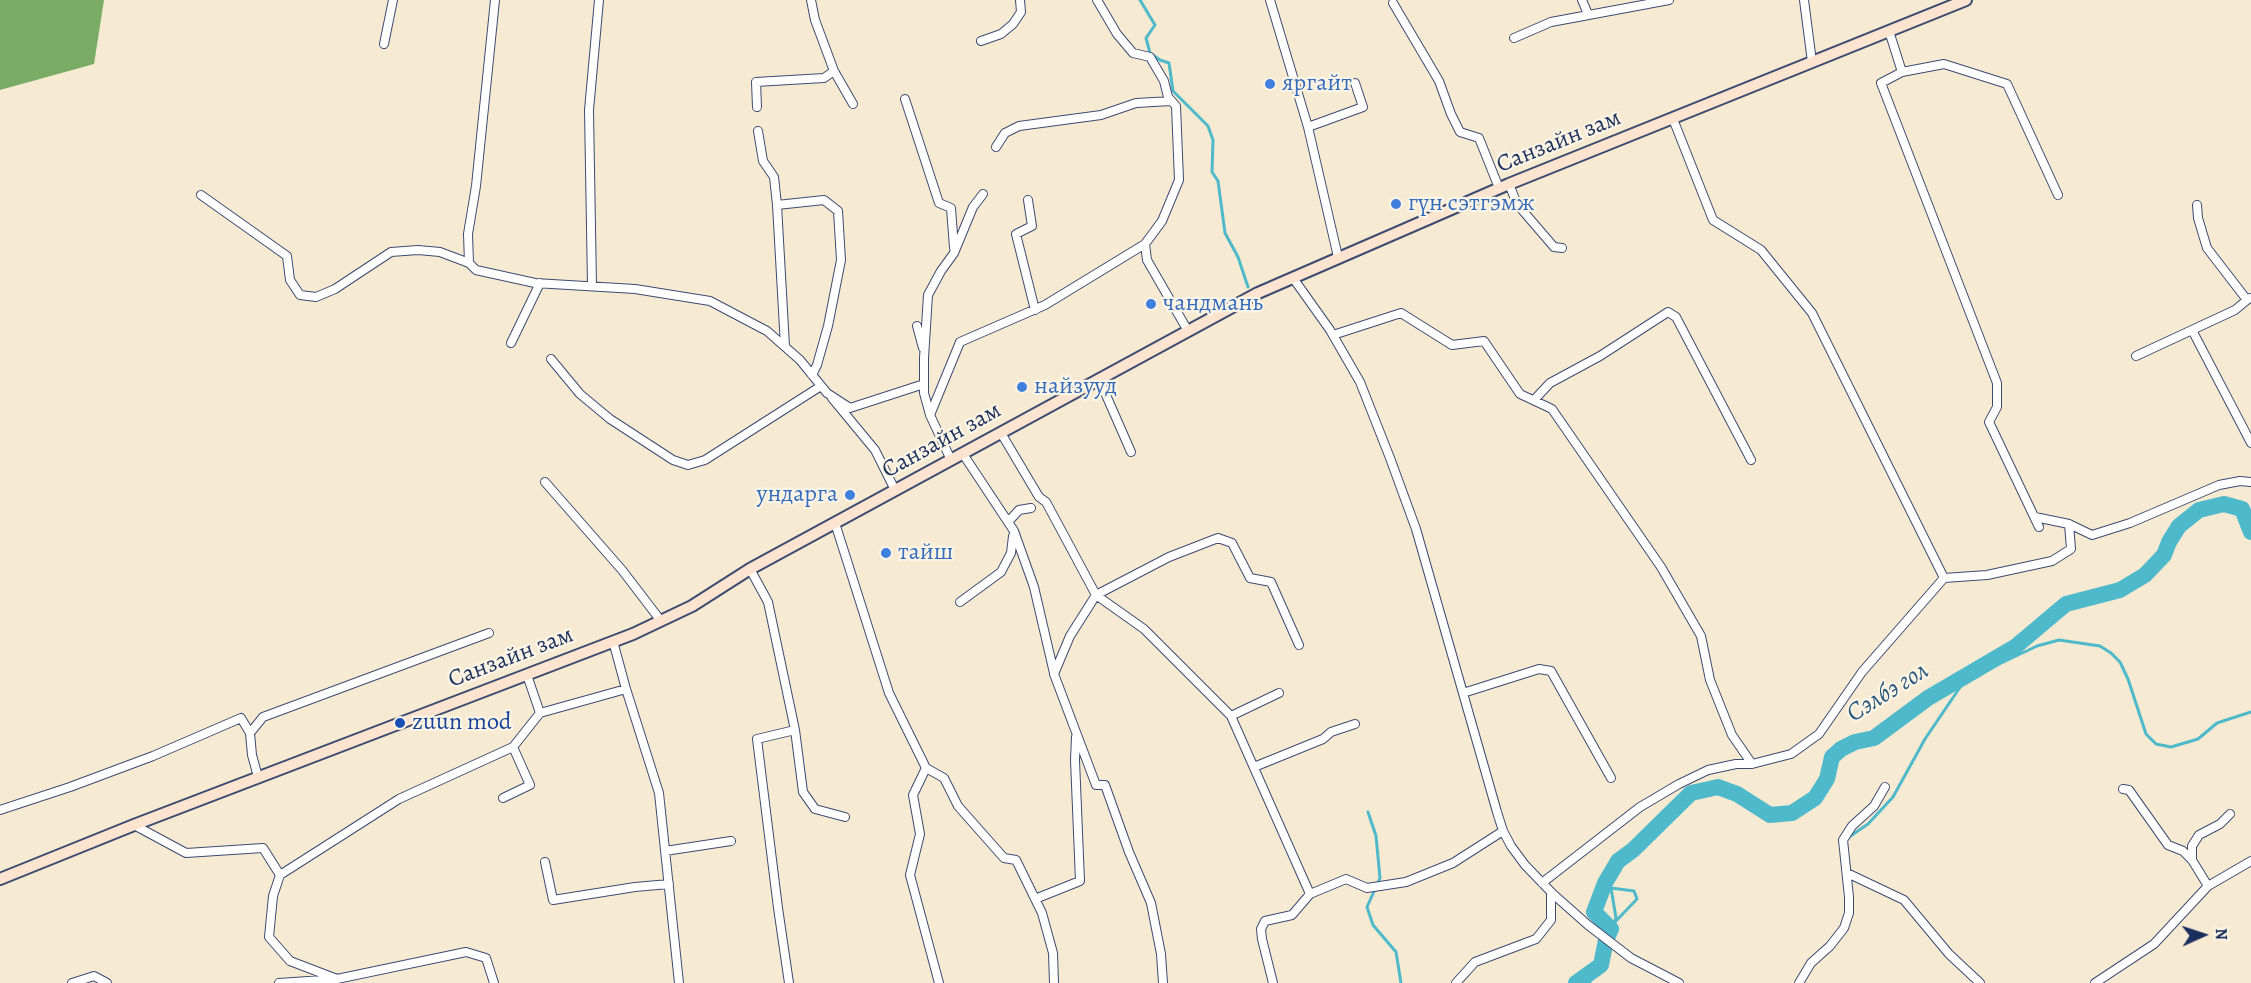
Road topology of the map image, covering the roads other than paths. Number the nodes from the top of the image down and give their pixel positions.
1 (393, 0) edge
2 (495, 0) edge
3 (599, 0) edge
4 (811, 0) edge
5 (1020, 0) edge
6 (1096, 0) edge
7 (1270, 0) edge
8 (1582, 0) edge
9 (1669, 0) edge
10 (1804, 0) edge
11 (1966, 0) edge
12 (1393, 3) dead end
13 (1587, 14) junction
14 (1889, 31) junction
15 (1514, 38) dead end
16 (981, 41) dead end
17 (384, 44) dead end
18 (1812, 62) junction
19 (834, 71) junction
20 (1902, 72) junction
21 (1355, 83) dead end
22 (905, 99) dead end
23 (1171, 101) junction
24 (853, 104) dead end
25 (757, 107) dead end
26 (1673, 119) junction
27 (1308, 127) junction
28 (758, 131) dead end
29 (996, 147) dead end
30 (1504, 186) junction
31 (983, 194) dead end
32 (201, 195) dead end
33 (2058, 195) dead end
34 (1028, 200) dead end
35 (777, 205) junction
36 (2197, 206) dead end
37 (1145, 244) junction
38 (1562, 248) dead end
39 (954, 253) junction
40 (1338, 257) junction
41 (469, 263) junction
42 (1293, 278) junction
43 (540, 283) junction
44 (592, 286) junction
45 (2249, 299) edge
46 (1035, 310) junction
47 (917, 326) dead end
48 (2192, 330) junction
49 (1188, 331) junction
50 (1333, 335) junction
51 (511, 342) dead end
52 (785, 346) junction
53 (2136, 356) dead end
54 (924, 358) junction
55 (552, 359) dead end
56 (812, 375) junction
57 (1099, 379) junction
58 (924, 384) junction
59 (821, 386) junction
60 (828, 393) junction
61 (1534, 400) junction
62 (930, 414) junction
63 (1001, 433) junction
64 (2251, 442) edge
65 (1131, 452) dead end
66 (963, 454) junction
67 (951, 460) junction
68 (1751, 460) dead end
69 (545, 482) dead end
70 (2251, 482) edge
71 (896, 490) junction
72 (1031, 508) dead end
73 (2035, 518) junction
74 (1008, 522) junction
75 (835, 523) junction
76 (2069, 524) junction
77 (2039, 527) dead end
78 (1014, 531) junction
79 (750, 569) junction
80 (1944, 578) junction
81 (1096, 595) junction
82 (960, 602) dead end
83 (661, 621) junction
84 (489, 633) dead end
85 (613, 641) junction
86 (1299, 645) dead end
87 (1054, 674) junction
88 (527, 675) junction
89 (626, 689) junction
90 (1279, 693) dead end
91 (1463, 693) junction
92 (540, 713) junction
93 (1231, 716) junction
94 (1355, 724) dead end
95 (795, 730) junction
96 (250, 733) junction
97 (1077, 733) junction
98 (513, 747) junction
99 (1752, 764) junction
100 (1254, 767) junction
101 (926, 768) junction
102 (258, 777) junction
103 (1611, 778) dead end
104 (1885, 787) dead end
105 (2123, 789) dead end
106 (503, 798) dead end
107 (0, 810) edge
108 (2230, 814) dead end
109 (845, 817) dead end
110 (134, 825) junction
111 (1503, 831) junction
112 (730, 841) dead end
113 (665, 851) junction
114 (2192, 860) junction
115 (2251, 861) edge
116 (544, 862) dead end
117 (1847, 873) junction
118 (280, 875) junction
119 (0, 879) edge
120 (1542, 883) junction
121 (669, 884) junction
122 (2208, 886) junction
123 (1551, 892) junction
124 (1310, 894) junction
125 (1035, 900) junction
126 (338, 981) edge
127 (284, 982) edge
128 (72, 983) edge
129 (107, 983) edge
130 (494, 983) edge
131 (679, 983) edge
132 (789, 983) edge
133 (939, 983) edge
134 (1054, 983) edge
135 (1163, 983) edge
136 (1273, 983) edge
137 (1456, 983) edge
138 (1679, 983) edge
139 (1799, 983) edge
140 (1980, 983) edge
141 (2095, 983) edge

1 - 17 street
2 - 41 street
3 - 44 street
4 - 19 street
5 - 16 street
6 - 23 street
7 - 27 street
8 - 13 street
9 - 13 street
10 - 18 street
11 - 14 main road, Санзайн зам
12 - 30 street
13 - 15 street
14 - 18 main road, Санзайн зам
14 - 20 street
18 - 26 main road, Санзайн зам
19 - 24 street
19 - 25 street
20 - 33 street
20 - 73 street
21 - 27 street
22 - 39 street
23 - 29 street
23 - 37 street
26 - 30 main road, Санзайн зам
26 - 80 street
27 - 40 street
28 - 35 street
30 - 38 street
30 - 40 main road, Санзайн зам
31 - 39 street
32 - 41 street
34 - 46 street
35 - 52 street
35 - 56 street
36 - 45 street
37 - 46 street
37 - 49 street
39 - 54 street
40 - 42 main road, Санзайн зам
41 - 43 street
42 - 49 main road, Санзайн зам
42 - 50 street
43 - 44 street
43 - 51 street
44 - 52 street
45 - 48 street
46 - 62 street
47 - 54 street
48 - 53 street
48 - 64 street
49 - 57 main road, Санзайн зам
50 - 61 street
50 - 91 street
52 - 56 street
54 - 58 street
55 - 59 street
56 - 59 street
57 - 63 main road, Санзайн зам
57 - 65 street
58 - 60 street
58 - 62 street
59 - 60 street
60 - 71 street
61 - 68 street
61 - 99 street
62 - 67 street
63 - 66 main road, Санзайн зам
63 - 81 street
66 - 67 main road, Санзайн зам
66 - 74 street
67 - 71 main road, Санзайн зам
69 - 83 street
70 - 76 street
71 - 75 main road, Санзайн зам
72 - 74 street
73 - 76 street
73 - 77 street
74 - 78 street
75 - 79 main road, Санзайн зам
75 - 101 street
76 - 80 street
78 - 82 street
78 - 87 street
79 - 83 main road, Санзайн зам
79 - 95 street
80 - 99 street
81 - 86 street
81 - 87 street
81 - 93 street
83 - 85 main road, Санзайн зам
84 - 96 street
85 - 88 main road, Санзайн зам
85 - 89 street
87 - 97 street
88 - 92 street
88 - 102 main road, Санзайн зам
89 - 92 street
89 - 113 street
90 - 93 street
91 - 103 street
91 - 111 street
92 - 98 street
93 - 100 street
94 - 100 street
95 - 109 street
95 - 132 street
96 - 102 street
96 - 107 street
97 - 125 street
97 - 135 street
98 - 106 street
98 - 118 street
99 - 120 street
100 - 124 street
101 - 125 street
101 - 133 street
102 - 110 main road, Санзайн зам
104 - 117 street
105 - 114 street
108 - 114 street
110 - 118 street
110 - 119 main road, Санзайн зам
111 - 120 street
111 - 124 street
112 - 113 street
113 - 121 street
114 - 122 street
115 - 122 street
116 - 121 street
117 - 139 street
117 - 140 street
118 - 126 street
120 - 123 street
121 - 131 street
122 - 141 street
123 - 137 street
123 - 138 street
124 - 136 street
125 - 134 street
126 - 127 street
126 - 130 street
128 - 129 street

